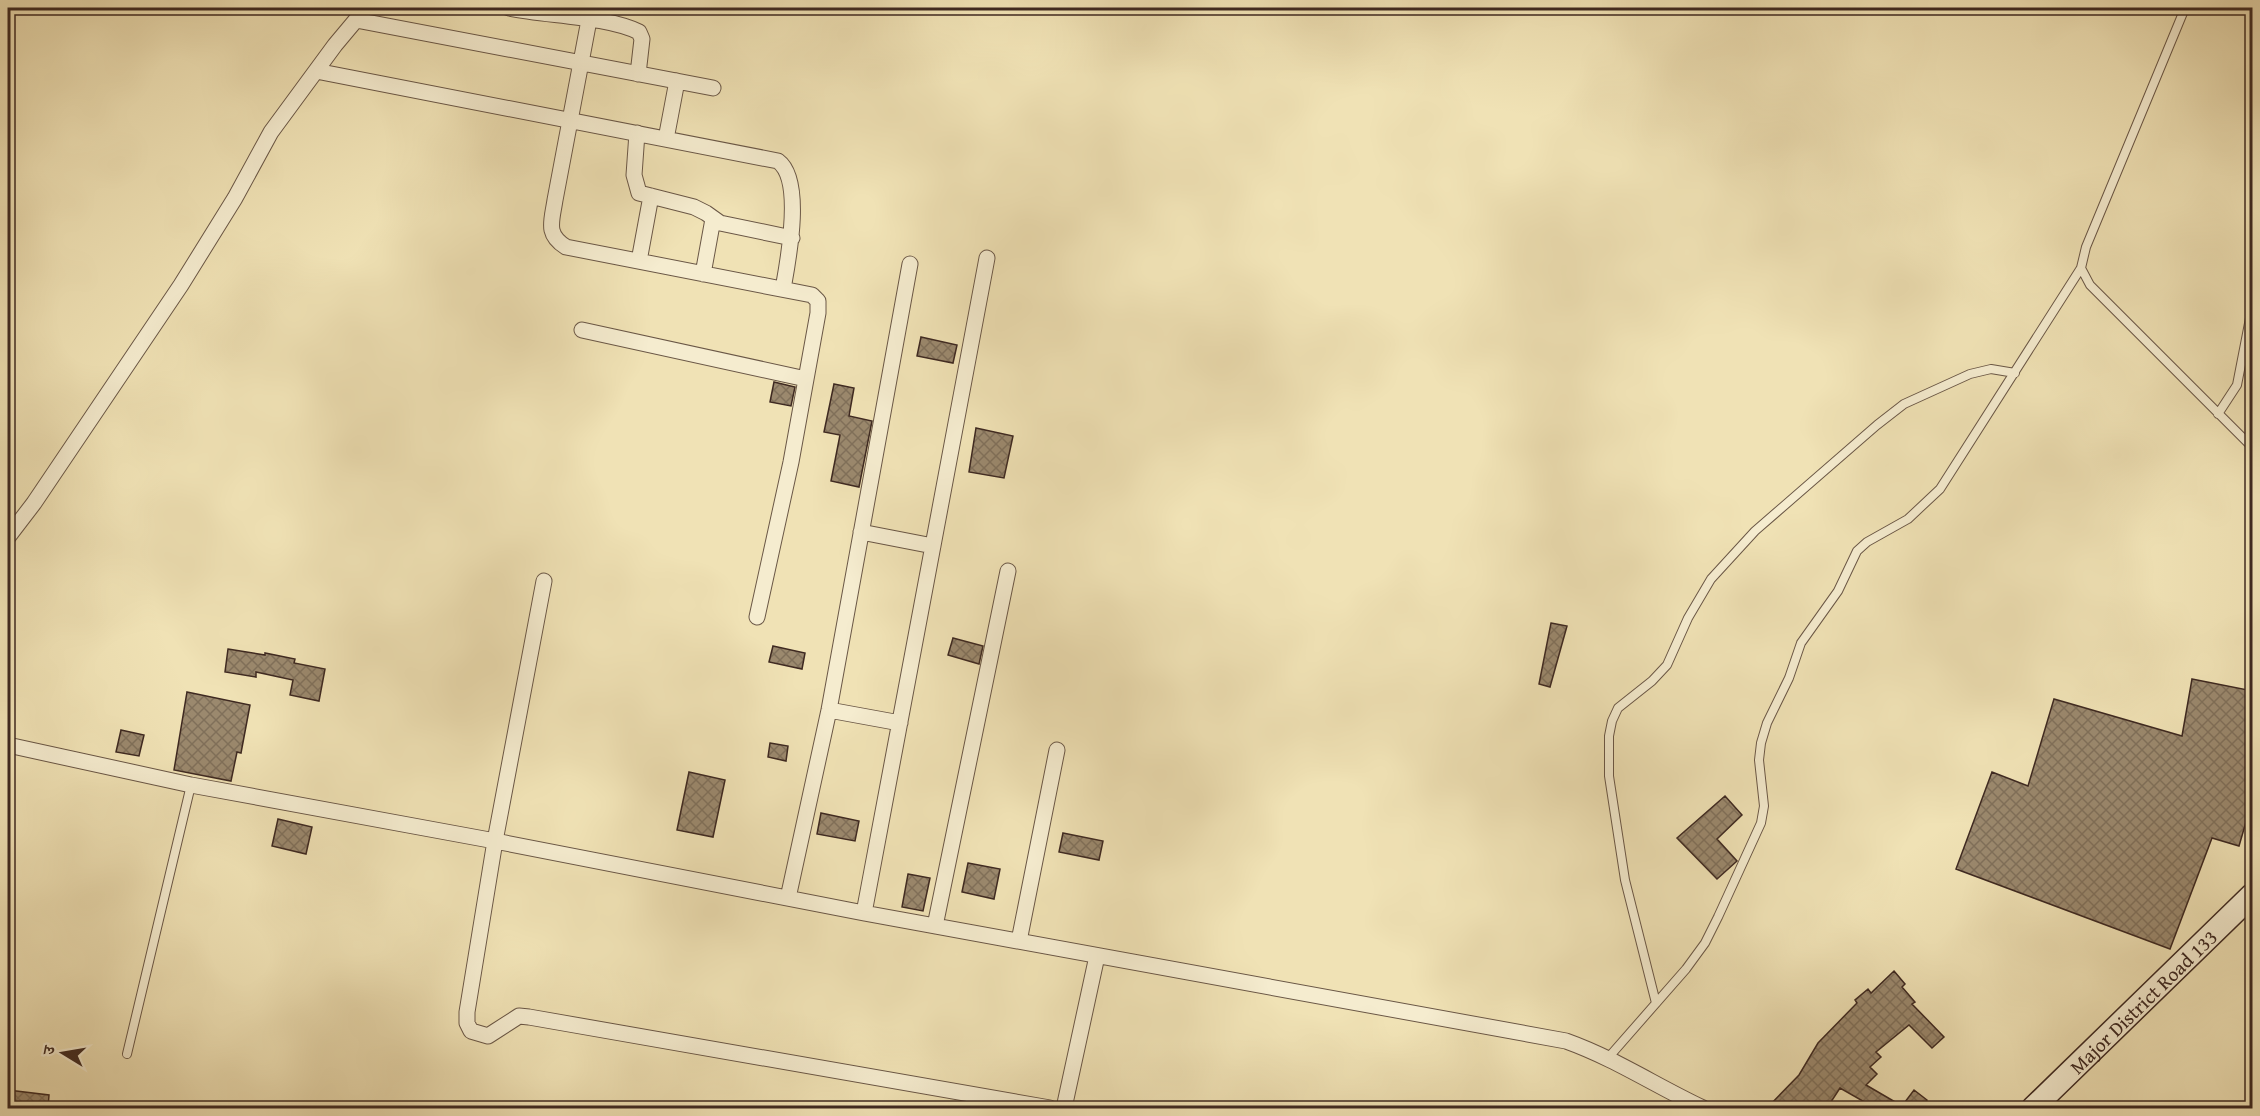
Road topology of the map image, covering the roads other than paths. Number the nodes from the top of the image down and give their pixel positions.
1 (366, 8) edge
2 (508, 8) edge
3 (2185, 8) edge
4 (356, 20) junction
5 (589, 20) junction
6 (580, 63) junction
7 (316, 71) junction
8 (638, 74) junction
9 (677, 81) junction
10 (713, 88) dead end
11 (570, 119) junction
12 (638, 133) junction
13 (666, 139) junction
14 (651, 196) junction
15 (713, 219) junction
16 (792, 238) junction
17 (987, 258) dead end
18 (639, 261) junction
19 (910, 264) dead end
20 (2081, 268) junction
21 (704, 274) junction
22 (783, 289) junction
23 (2253, 308) edge
24 (2251, 325) edge
25 (582, 330) dead end
26 (2015, 373) junction
27 (806, 380) junction
28 (2218, 414) junction
29 (2253, 447) edge
30 (861, 532) junction
31 (8, 537) edge
32 (933, 546) junction
33 (1008, 571) dead end
34 (544, 581) dead end
35 (757, 617) dead end
36 (829, 710) junction
37 (900, 723) junction
38 (8, 745) edge
39 (1057, 750) dead end
40 (191, 785) junction
41 (495, 841) junction
42 (2253, 895) edge
43 (788, 898) junction
44 (864, 913) junction
45 (935, 926) junction
46 (1019, 941) junction
47 (1097, 956) junction
48 (1656, 1003) junction
49 (127, 1054) dead end
50 (1608, 1058) junction
51 (1050, 1108) edge
52 (1064, 1108) edge
53 (1703, 1108) edge
54 (2033, 1108) edge

1 - 4 street
2 - 5 street
3 - 20 lane
4 - 6 street
4 - 7 street
5 - 6 street
5 - 8 street
6 - 8 street
6 - 11 street
7 - 11 street
7 - 31 street
8 - 9 street
9 - 10 street
9 - 13 street
11 - 12 street
11 - 18 street
12 - 13 street
12 - 14 street
13 - 16 street
14 - 15 street
14 - 18 street
15 - 16 street
15 - 21 street
16 - 22 street
17 - 32 street
18 - 21 street
19 - 30 street
20 - 26 lane
20 - 28 lane
21 - 22 street
22 - 27 street
23 - 24 lane
24 - 28 lane
25 - 27 street
26 - 48 lane
26 - 48 lane
27 - 35 street
28 - 29 lane
30 - 32 street
30 - 36 street
32 - 37 street
33 - 45 street
34 - 41 street
36 - 37 street
36 - 43 street
37 - 44 street
38 - 40 street
39 - 46 street
40 - 41 street
40 - 49 lane
41 - 43 street
41 - 51 street
42 - 54 main road, Major District Road 133
43 - 44 street
44 - 45 street
45 - 46 street
46 - 47 street
47 - 50 street
47 - 52 street
48 - 50 lane
50 - 53 street

